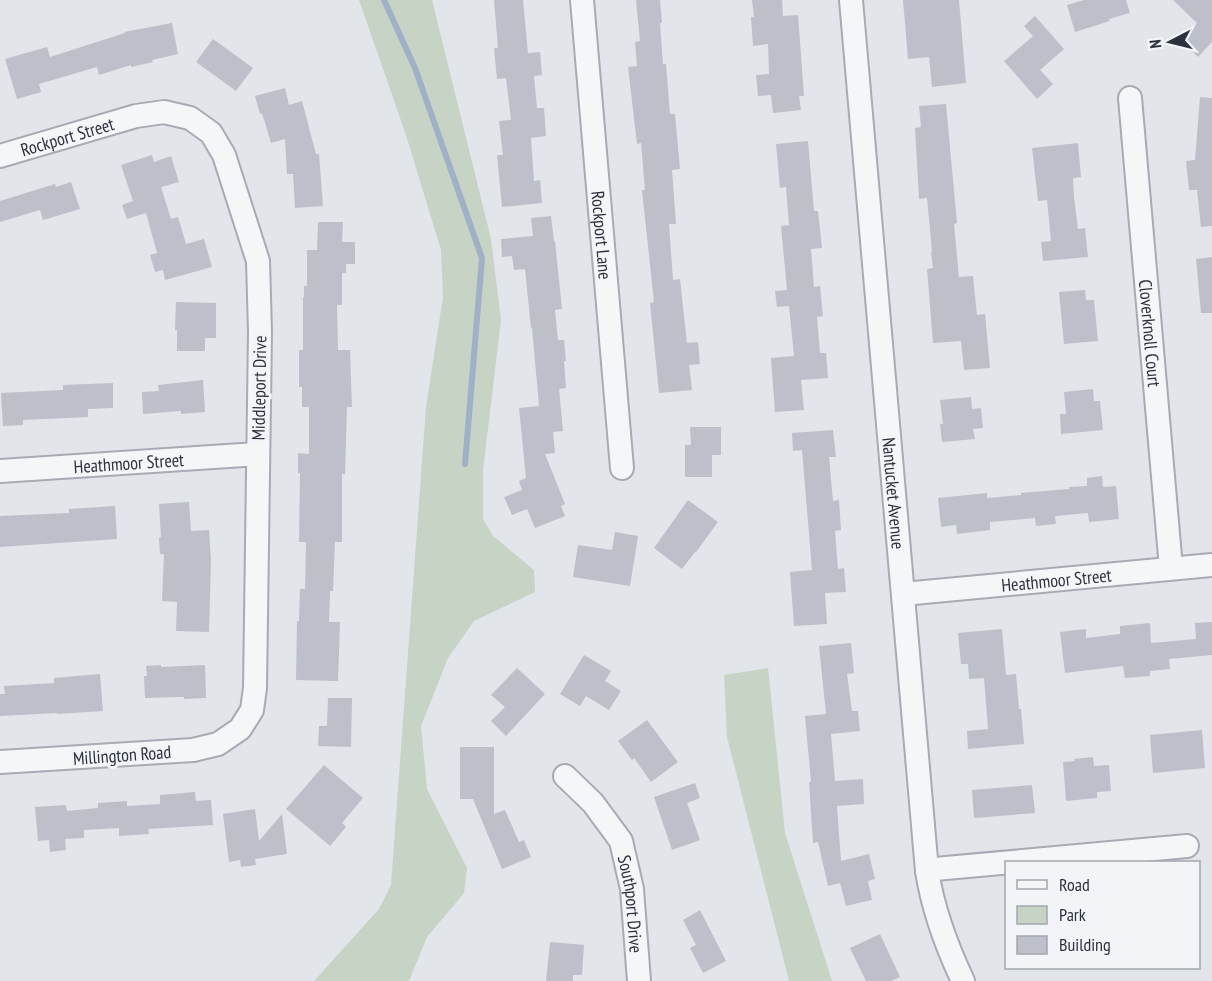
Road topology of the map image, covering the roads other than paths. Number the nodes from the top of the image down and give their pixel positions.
1 (582, 0) edge
2 (851, 0) edge
3 (1130, 98) dead end
4 (136, 116) joint
5 (0, 156) edge
6 (258, 454) junction
7 (622, 468) dead end
8 (0, 471) edge
9 (1212, 565) edge
10 (1172, 568) junction
11 (903, 594) junction
12 (240, 729) joint
13 (0, 762) edge
14 (565, 776) dead end
15 (1186, 846) dead end
16 (1022, 861) edge
17 (1005, 863) edge
18 (927, 871) junction
19 (639, 981) edge
20 (963, 981) edge

1 - 7 street, Rockport Lane
2 - 11 street, Nantucket Avenue
3 - 10 street, Cloverknoll Court
4 - 5 street, Rockport Street
4 - 6 street, Middleport Drive
6 - 8 street, Heathmoor Street
6 - 12 street, Middleport Drive
9 - 10 street, Heathmoor Street
10 - 11 street, Heathmoor Street
11 - 18 street, Nantucket Avenue
12 - 13 street, Millington Road
14 - 19 street, Southport Drive
15 - 16 street
17 - 18 street
18 - 20 street, Nantucket Avenue

